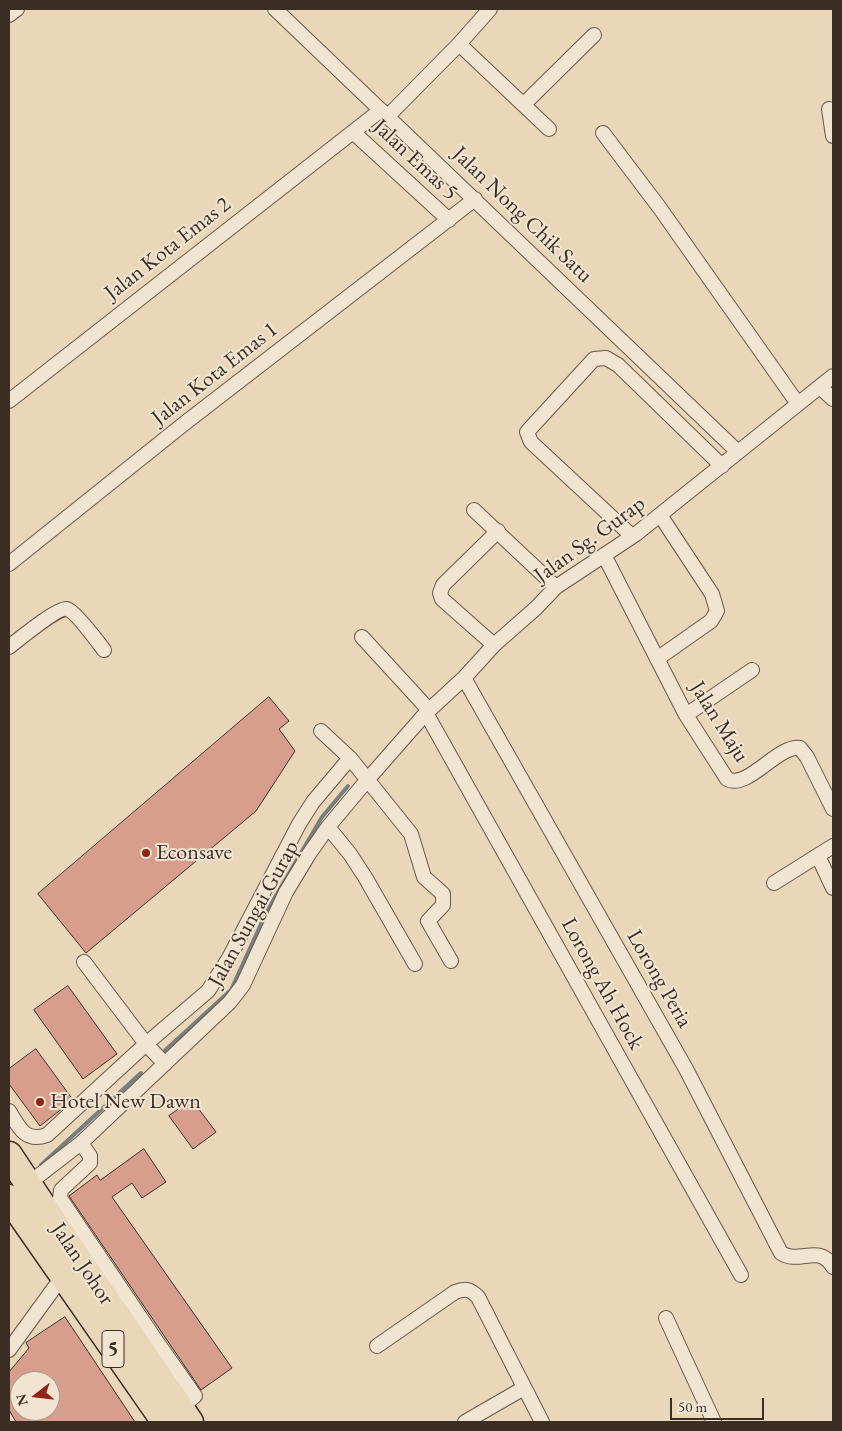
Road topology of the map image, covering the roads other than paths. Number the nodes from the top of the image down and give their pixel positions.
1 (17, 9) edge
2 (275, 9) edge
3 (490, 9) edge
4 (9, 15) edge
5 (594, 35) dead end
6 (459, 44) junction
7 (524, 104) junction
8 (829, 110) dead end
9 (385, 113) junction
10 (549, 129) dead end
11 (353, 132) junction
12 (603, 133) dead end
13 (833, 136) edge
14 (475, 199) junction
15 (449, 220) junction
16 (833, 376) edge
17 (820, 387) junction
18 (833, 399) edge
19 (9, 400) edge
20 (798, 404) junction
21 (738, 452) junction
22 (722, 466) junction
23 (474, 510) dead end
24 (660, 515) junction
25 (498, 531) junction
26 (632, 536) junction
27 (604, 555) junction
28 (9, 564) edge
29 (556, 587) junction
30 (362, 637) dead end
31 (494, 645) junction
32 (9, 647) edge
33 (104, 650) dead end
34 (657, 660) junction
35 (752, 670) dead end
36 (464, 678) junction
37 (428, 711) junction
38 (686, 715) junction
39 (322, 731) dead end
40 (350, 758) junction
41 (368, 778) junction
42 (833, 809) edge
43 (328, 828) junction
44 (833, 846) edge
45 (818, 856) junction
46 (774, 883) dead end
47 (833, 888) edge
48 (452, 961) dead end
49 (84, 962) dead end
50 (415, 964) dead end
51 (146, 1044) junction
52 (166, 1064) junction
53 (9, 1111) edge
54 (81, 1142) junction
55 (9, 1155) edge
56 (15, 1194) edge
57 (833, 1267) edge
58 (71, 1269) junction
59 (741, 1275) dead end
60 (666, 1318) dead end
61 (148, 1345) junction
62 (377, 1346) dead end
63 (9, 1350) edge
64 (524, 1388) junction
65 (179, 1417) edge
66 (465, 1422) edge
67 (542, 1422) edge
68 (714, 1422) edge

1 - 4 street
2 - 9 street, Jalan Nong Chik Satu
3 - 6 street, Jalan Kota Emas 2
5 - 7 street
6 - 7 street
6 - 9 street, Jalan Kota Emas 2
7 - 10 street
8 - 13 street
9 - 11 street, Jalan Kota Emas 2
9 - 14 street, Jalan Nong Chik Satu
11 - 15 street, Jalan Emas 5
11 - 19 street, Jalan Kota Emas 2
12 - 20 street
14 - 15 street, Jalan Kota Emas 1
14 - 21 street, Jalan Nong Chik Satu
15 - 28 street, Jalan Kota Emas 1
16 - 17 street, Jalan Sg. Gurap
17 - 18 street
17 - 20 street, Jalan Sg. Gurap
20 - 21 street, Jalan Sg. Gurap
21 - 22 street, Jalan Sg. Gurap
22 - 24 street, Jalan Sg. Gurap
22 - 26 street
23 - 25 street
24 - 26 street, Jalan Sg. Gurap
24 - 34 street
25 - 29 street
25 - 31 street
26 - 27 street, Jalan Sg. Gurap
27 - 29 street, Jalan Sg. Gurap
27 - 34 street, Jalan Maju
29 - 31 street, Jalan Sg. Gurap
30 - 37 street, Lorong Ah Hock
31 - 36 street, Jalan Sg. Gurap
32 - 33 street
34 - 38 street, Jalan Maju
35 - 38 street
36 - 37 street, Jalan Sg. Gurap
36 - 57 street, Lorong Peria
37 - 41 street, Jalan Sg. Gurap
37 - 59 street, Lorong Ah Hock
38 - 42 street, Jalan Maju
39 - 40 street
40 - 41 street
40 - 51 street
41 - 43 street, Jalan Sungai Gurap
41 - 48 street
43 - 50 street
43 - 52 street, Jalan Sungai Gurap
44 - 45 street
45 - 46 street
45 - 47 street
49 - 51 street
51 - 52 street
51 - 53 street
52 - 54 street, Jalan Sungai Gurap
54 - 56 street, Jalan Sungai Gurap
54 - 61 street
55 - 56 highway, Jalan Johor / 5
56 - 58 highway, Jalan Johor / 5
58 - 61 highway, Jalan Johor / 5
58 - 63 street
58 - 65 highway, Jalan Johor / 5
60 - 68 street
61 - 65 highway, Jalan Johor / 5
62 - 64 street
64 - 66 street
64 - 67 street

